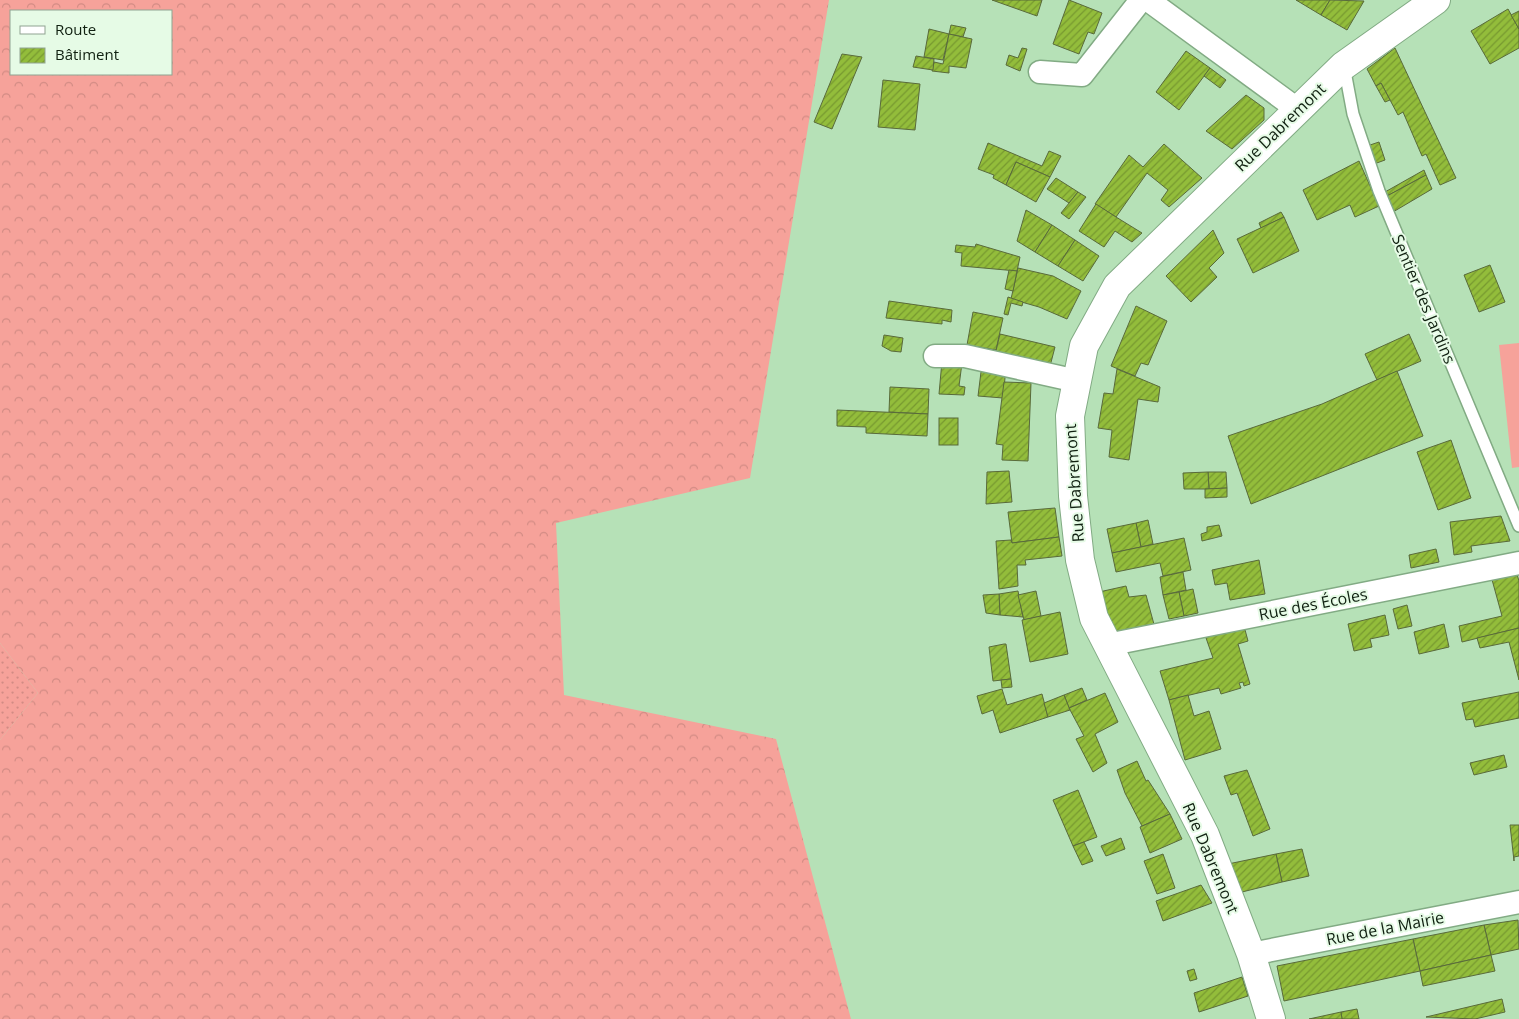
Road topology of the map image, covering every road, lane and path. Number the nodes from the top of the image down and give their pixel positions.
1 (1141, 0) edge
2 (1148, 0) edge
3 (1436, 0) edge
4 (1343, 66) junction
5 (1040, 72) dead end
6 (1297, 109) junction
7 (935, 356) dead end
8 (1077, 381) junction
9 (1519, 526) edge
10 (1519, 563) edge
11 (1107, 645) junction
12 (1519, 902) edge
13 (1251, 954) junction
14 (1271, 1019) edge

1 - 5 street
2 - 6 street
3 - 4 street, Rue Dabremont
4 - 6 street, Rue Dabremont
4 - 9 lane, Sentier des Jardins
6 - 8 street, Rue Dabremont
7 - 8 street
8 - 11 street, Rue Dabremont
10 - 11 street, Rue des Écoles
11 - 13 street, Rue Dabremont
12 - 13 street, Rue de la Mairie
13 - 14 street, Rue Dabremont

